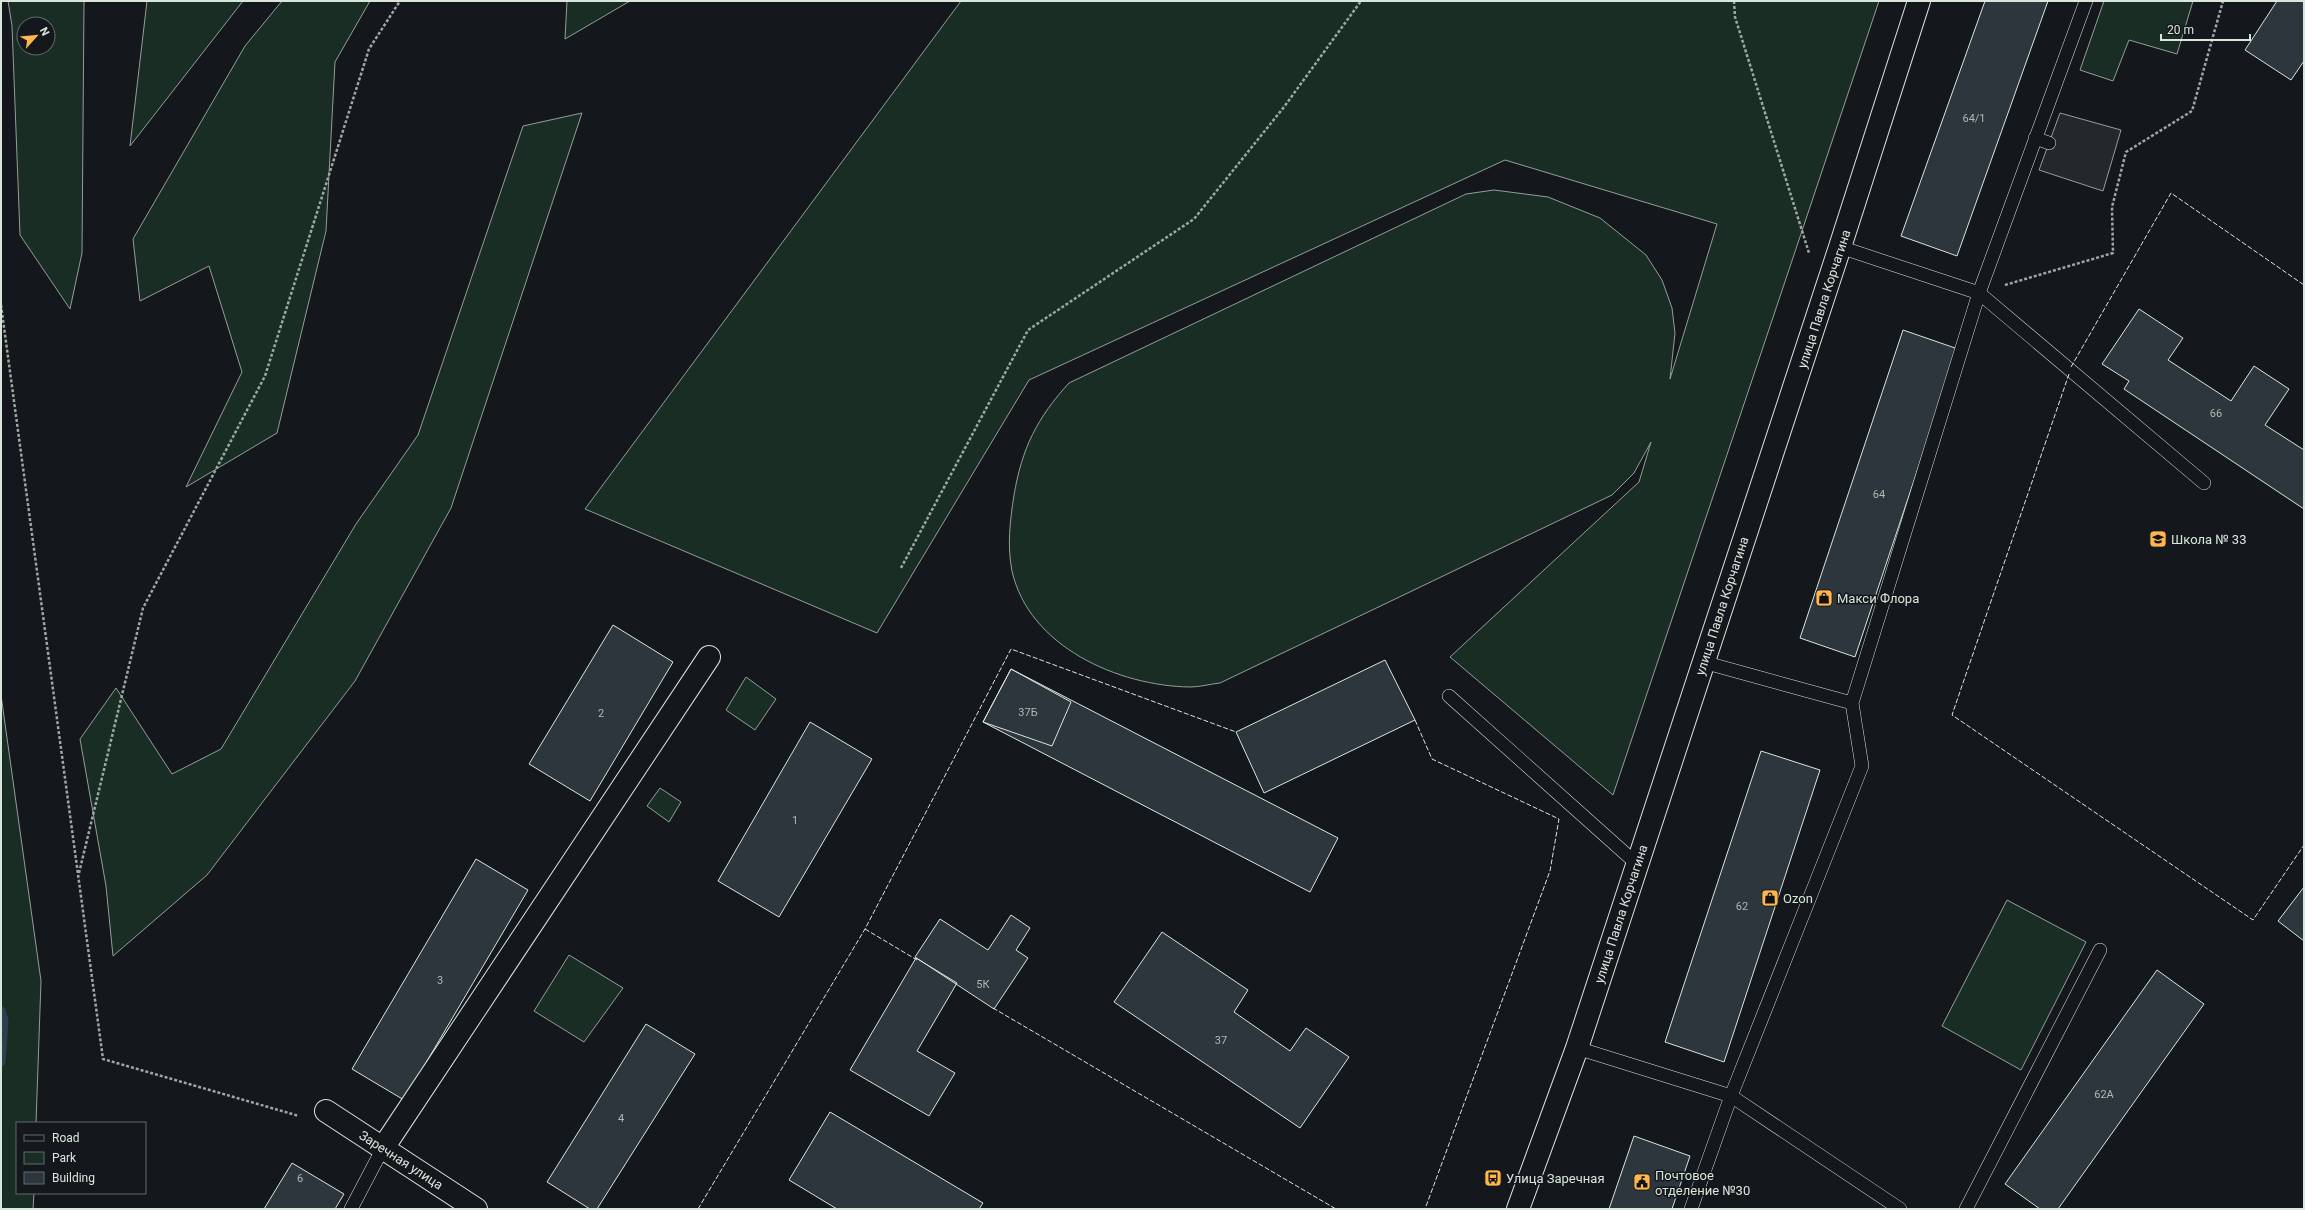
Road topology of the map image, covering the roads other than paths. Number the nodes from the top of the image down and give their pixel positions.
1 (1919, 1) edge
2 (2086, 1) edge
3 (2036, 138) junction
4 (2049, 143) dead end
5 (1840, 247) junction
6 (1979, 293) junction
7 (2204, 483) dead end
8 (709, 657) dead end
9 (1704, 662) junction
10 (1449, 696) dead end
11 (1852, 703) junction
12 (1637, 864) junction
13 (2100, 950) dead end
14 (1577, 1048) junction
15 (1731, 1096) junction
16 (326, 1111) dead end
17 (383, 1148) junction
18 (351, 1209) edge
19 (476, 1209) edge
20 (1518, 1209) edge
21 (1691, 1209) edge
22 (1900, 1209) edge
23 (1966, 1209) edge

1 - 5 main road, улица Павла Корчагина
2 - 3 lane
3 - 4 lane
3 - 6 lane
5 - 6 lane
5 - 9 main road, улица Павла Корчагина
6 - 7 lane
6 - 11 lane
8 - 17 main road
9 - 11 lane
9 - 12 main road, улица Павла Корчагина
10 - 12 lane
11 - 15 lane
12 - 14 main road, улица Павла Корчагина
13 - 23 lane
14 - 15 lane
14 - 20 main road, улица Павла Корчагина
15 - 21 lane
15 - 22 lane
16 - 17 main road, Заречная улица
17 - 18 lane
17 - 19 main road, Заречная улица

